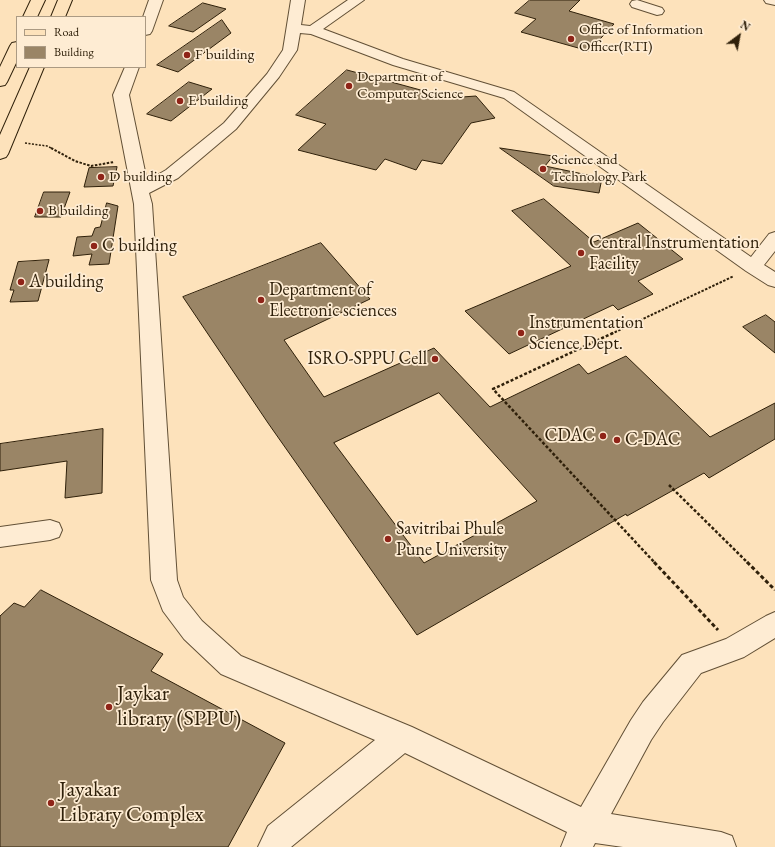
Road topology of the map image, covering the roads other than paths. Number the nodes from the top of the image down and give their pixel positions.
1 (38, 0) edge
2 (65, 0) edge
3 (156, 0) edge
4 (298, 0) edge
5 (357, 0) edge
6 (772, 0) edge
7 (635, 1) edge
8 (775, 1) edge
9 (657, 11) dead end
10 (30, 16) edge
11 (58, 16) edge
12 (146, 28) edge
13 (294, 29) junction
14 (313, 30) junction
15 (16, 48) edge
16 (37, 68) edge
17 (132, 68) edge
18 (0, 82) edge
19 (3, 148) edge
20 (140, 191) junction
21 (775, 238) edge
22 (753, 267) junction
23 (775, 282) edge
24 (50, 530) dead end
25 (0, 537) edge
26 (775, 624) edge
27 (402, 737) junction
28 (582, 836) edge
29 (273, 847) edge
30 (721, 847) edge

1 - 10 main road
2 - 11 main road
3 - 12 lane
4 - 13 lane
5 - 14 lane
6 - 8 lane
7 - 9 lane
13 - 14 lane
13 - 20 lane
14 - 22 lane
15 - 18 main road
16 - 19 main road
17 - 20 lane
20 - 27 lane
21 - 22 lane
22 - 23 lane
24 - 25 lane
26 - 28 lane
27 - 28 lane
27 - 29 lane
28 - 30 lane

